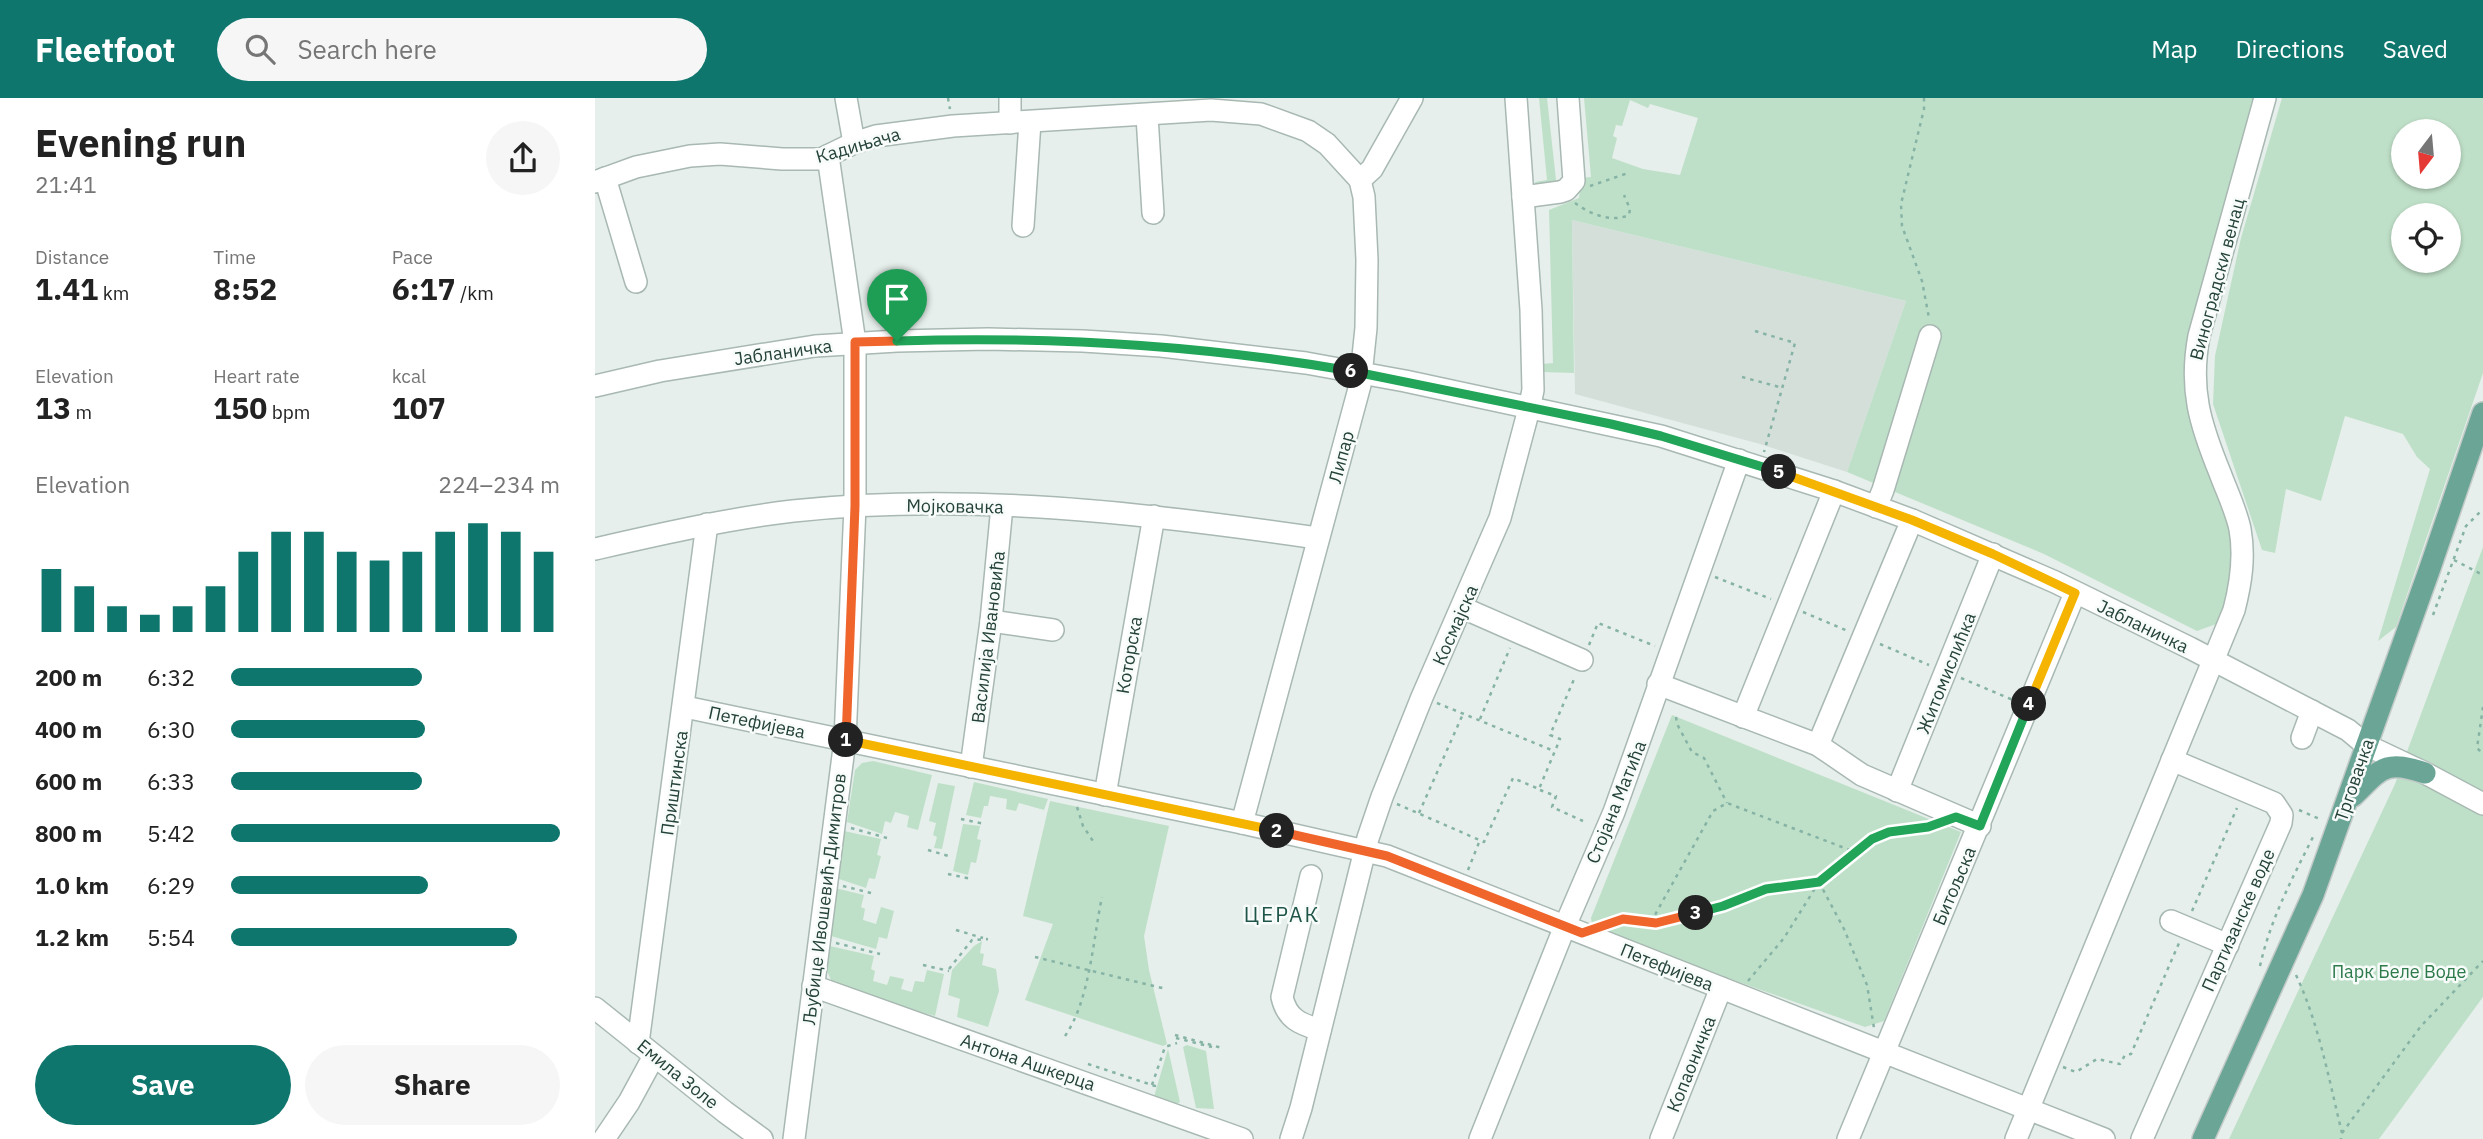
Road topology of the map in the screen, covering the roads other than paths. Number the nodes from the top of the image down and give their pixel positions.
1 (846, 98) edge
2 (1010, 98) edge
3 (1412, 98) edge
4 (1516, 98) edge
5 (1568, 98) edge
6 (2265, 98) edge
7 (1147, 116) junction
8 (1020, 122) junction
9 (854, 143) junction
10 (828, 156) junction
11 (600, 180) edge
12 (1360, 180) junction
13 (1523, 197) junction
14 (1153, 214) dead end
15 (1023, 226) dead end
16 (636, 282) dead end
17 (1930, 336) road end
18 (855, 342) junction
19 (1362, 373) junction
20 (595, 386) edge
21 (1529, 409) junction
22 (2483, 413) edge
23 (1739, 460) junction
24 (1834, 491) junction
25 (855, 506) junction
26 (1002, 506) junction
27 (1876, 507) junction
28 (1154, 516) junction
29 (1912, 520) junction
30 (708, 524) junction
31 (1317, 538) junction
32 (595, 549) edge
33 (1993, 554) junction
34 (2075, 593) junction
35 (1463, 608) junction
36 (991, 621) junction
37 (1053, 629) dead end
38 (1582, 660) road end
39 (2215, 661) junction
40 (1658, 684) junction
41 (685, 707) junction
42 (2312, 711) junction
43 (1743, 717) junction
44 (2302, 738) dead end
45 (845, 740) junction
46 (1818, 745) junction
47 (2367, 745) junction
48 (2172, 760) junction
49 (971, 767) junction
50 (2425, 773) junction
51 (1897, 791) junction
52 (1105, 795) junction
53 (2347, 802) junction
54 (2483, 804) edge
55 (1241, 823) junction
56 (1980, 826) junction
57 (1365, 849) junction
58 (1311, 876) dead end
59 (2178, 924) road end
60 (1573, 929) junction
61 (2228, 945) junction
62 (813, 986) junction
63 (1729, 991) junction
64 (595, 1008) edge
65 (1320, 1030) junction
66 (1880, 1045) junction
67 (646, 1049) junction
68 (2029, 1108) junction
69 (2204, 1137) edge
70 (604, 1139) edge
71 (762, 1139) edge
72 (794, 1139) edge
73 (1242, 1139) edge
74 (1291, 1139) edge
75 (1480, 1139) edge
76 (1661, 1139) edge
77 (1848, 1139) edge
78 (2016, 1139) edge
79 (2104, 1139) edge
80 (2142, 1139) edge

1 - 9 street
2 - 8 street
3 - 12 street
4 - 13 street, Космајска
5 - 13 street
6 - 39 street, Виноградски венац
7 - 8 street, Кадињача
7 - 12 street, Кадињача
7 - 14 street
8 - 9 street, Кадињача
8 - 15 street
9 - 10 street, Кадињача
10 - 11 street, Кадињача
10 - 18 street, Љубице Ивошевић-Димитров
11 - 16 street, Кадињача
12 - 19 street, Липар
13 - 21 street, Космајска
17 - 27 street
18 - 19 street, Јабланичка
18 - 20 street, Јабланичка
18 - 25 street, Љубице Ивошевић-Димитров
19 - 21 street, Јабланичка
19 - 31 street, Липар
21 - 23 street, Јабланичка
21 - 35 street, Космајска
22 - 47 main road, Трговачка
23 - 24 street, Јабланичка
23 - 40 street, Стојана Матића
24 - 27 street, Јабланичка
24 - 43 street
25 - 26 street, Мојковачка
25 - 30 street, Мојковачка
25 - 45 street, Љубице Ивошевић-Димитров
26 - 28 street, Мојковачка
26 - 36 street, Василија Ивановића
27 - 29 street, Јабланичка
28 - 31 street, Мојковачка
28 - 52 street, Которска
29 - 33 street, Јабланичка
29 - 46 street
30 - 32 street, Мојковачка
30 - 41 street, Приштинска
31 - 55 street, Липар
33 - 34 street, Јабланичка
33 - 51 street, Житомислићка
34 - 39 street, Јабланичка
34 - 56 street, Битољска
35 - 38 street
35 - 57 street, Космајска
36 - 37 street
36 - 49 street, Василија Ивановића
39 - 42 street, Јабланичка
39 - 48 street
40 - 43 street
40 - 60 street, Стојана Матића
41 - 45 street, Петефијева
41 - 67 street, Приштинска
42 - 44 street
42 - 47 street, Јабланичка
43 - 46 street
45 - 49 street, Петефијева
45 - 62 street, Љубице Ивошевић-Димитров
46 - 51 street
47 - 50 street, Јабланичка
47 - 53 main road, Трговачка
48 - 61 street, Партизанске воде
48 - 68 street
49 - 52 street, Петефијева
50 - 53 main road
50 - 54 street, Јабланичка
51 - 56 street
52 - 55 street, Петефијева
53 - 69 main road, Трговачка
55 - 57 street, Петефијева
56 - 66 street, Битољска
57 - 60 street, Петефијева
57 - 65 street, Космајска
58 - 65 street
59 - 61 street
60 - 63 street, Петефијева
60 - 75 street, Стојана Матића
61 - 80 street, Партизанске воде
62 - 72 street, Љубице Ивошевић-Димитров
62 - 73 street, Антона Ашкерца
63 - 66 street, Петефијева
63 - 76 street, Копаоничка
64 - 67 street, Емила Золе
65 - 74 street, Космајска
66 - 68 street, Петефијева
66 - 77 street, Битољска
67 - 70 street, Приштинска
67 - 71 street, Емила Золе
68 - 78 street
68 - 79 street

